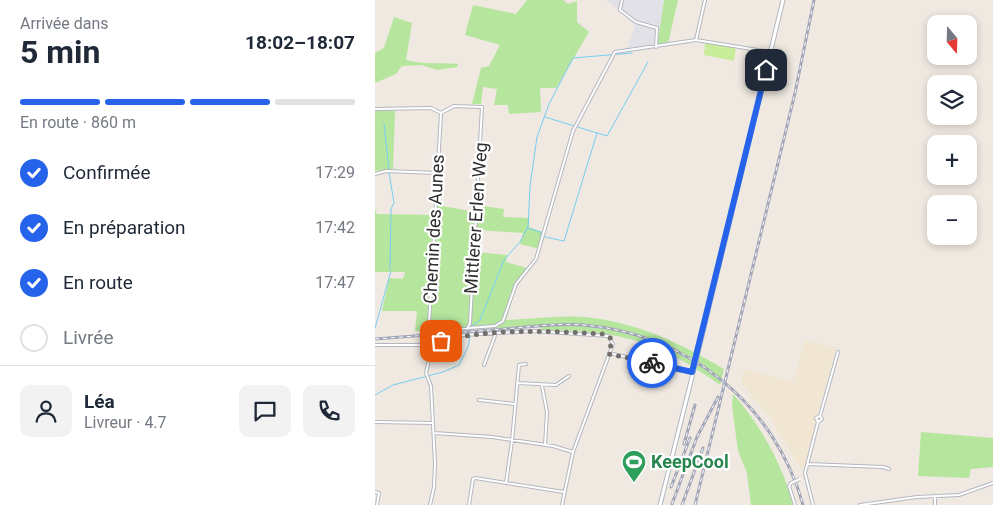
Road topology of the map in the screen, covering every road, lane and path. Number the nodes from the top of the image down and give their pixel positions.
1 (622, 0) edge
2 (705, 0) edge
3 (783, 0) edge
4 (695, 40) junction
5 (656, 47) junction
6 (770, 52) junction
7 (375, 109) edge
8 (441, 113) junction
9 (437, 172) junction
10 (375, 174) edge
11 (467, 329) junction
12 (429, 330) junction
13 (496, 333) junction
14 (375, 345) edge
15 (428, 345) junction
16 (838, 352) dead end
17 (609, 354) junction
18 (526, 364) dead end
19 (484, 365) dead end
20 (692, 372) junction
21 (569, 376) dead end
22 (517, 383) junction
23 (542, 386) junction
24 (479, 400) dead end
25 (515, 404) junction
26 (375, 422) edge
27 (433, 423) junction
28 (434, 433) junction
29 (512, 441) junction
30 (545, 445) junction
31 (573, 452) junction
32 (807, 464) junction
33 (889, 469) dead end
34 (805, 477) junction
35 (506, 482) junction
36 (993, 484) edge
37 (375, 492) edge
38 (564, 492) junction
39 (935, 497) junction
40 (377, 505) edge
41 (430, 505) edge
42 (469, 505) edge
43 (562, 505) edge
44 (660, 505) edge
45 (795, 505) edge
46 (813, 505) edge
47 (860, 505) edge
48 (935, 505) edge

1 - 5 street
2 - 4 street
3 - 6 main road
4 - 5 street
4 - 6 street
5 - 11 street
6 - 20 main road, bridge
7 - 8 street
8 - 9 street, Chemin des Aunes
8 - 11 street, Mittlerer Erlen Weg
9 - 10 street
9 - 12 street, Chemin des Aunes
11 - 12 street
12 - 15 street, Chemin des Aunes
13 - 15 street
13 - 17 street
13 - 19 street
14 - 15 street
15 - 27 street, Chemin des Aunes
16 - 32 street
17 - 20 street
17 - 31 street
18 - 22 street
20 - 44 main road
21 - 23 street
22 - 23 street
22 - 25 street
23 - 30 street
24 - 25 street
25 - 29 street
26 - 27 street
27 - 28 street, Chemin des Aunes
28 - 29 street
28 - 41 street, Chemin des Aunes
29 - 30 street
29 - 35 street
30 - 31 street
31 - 38 street
32 - 33 street
32 - 34 street
34 - 45 street, bridge
34 - 46 street
35 - 38 street
35 - 42 street
36 - 39 street
37 - 40 street
38 - 43 street
39 - 47 street
39 - 48 street

